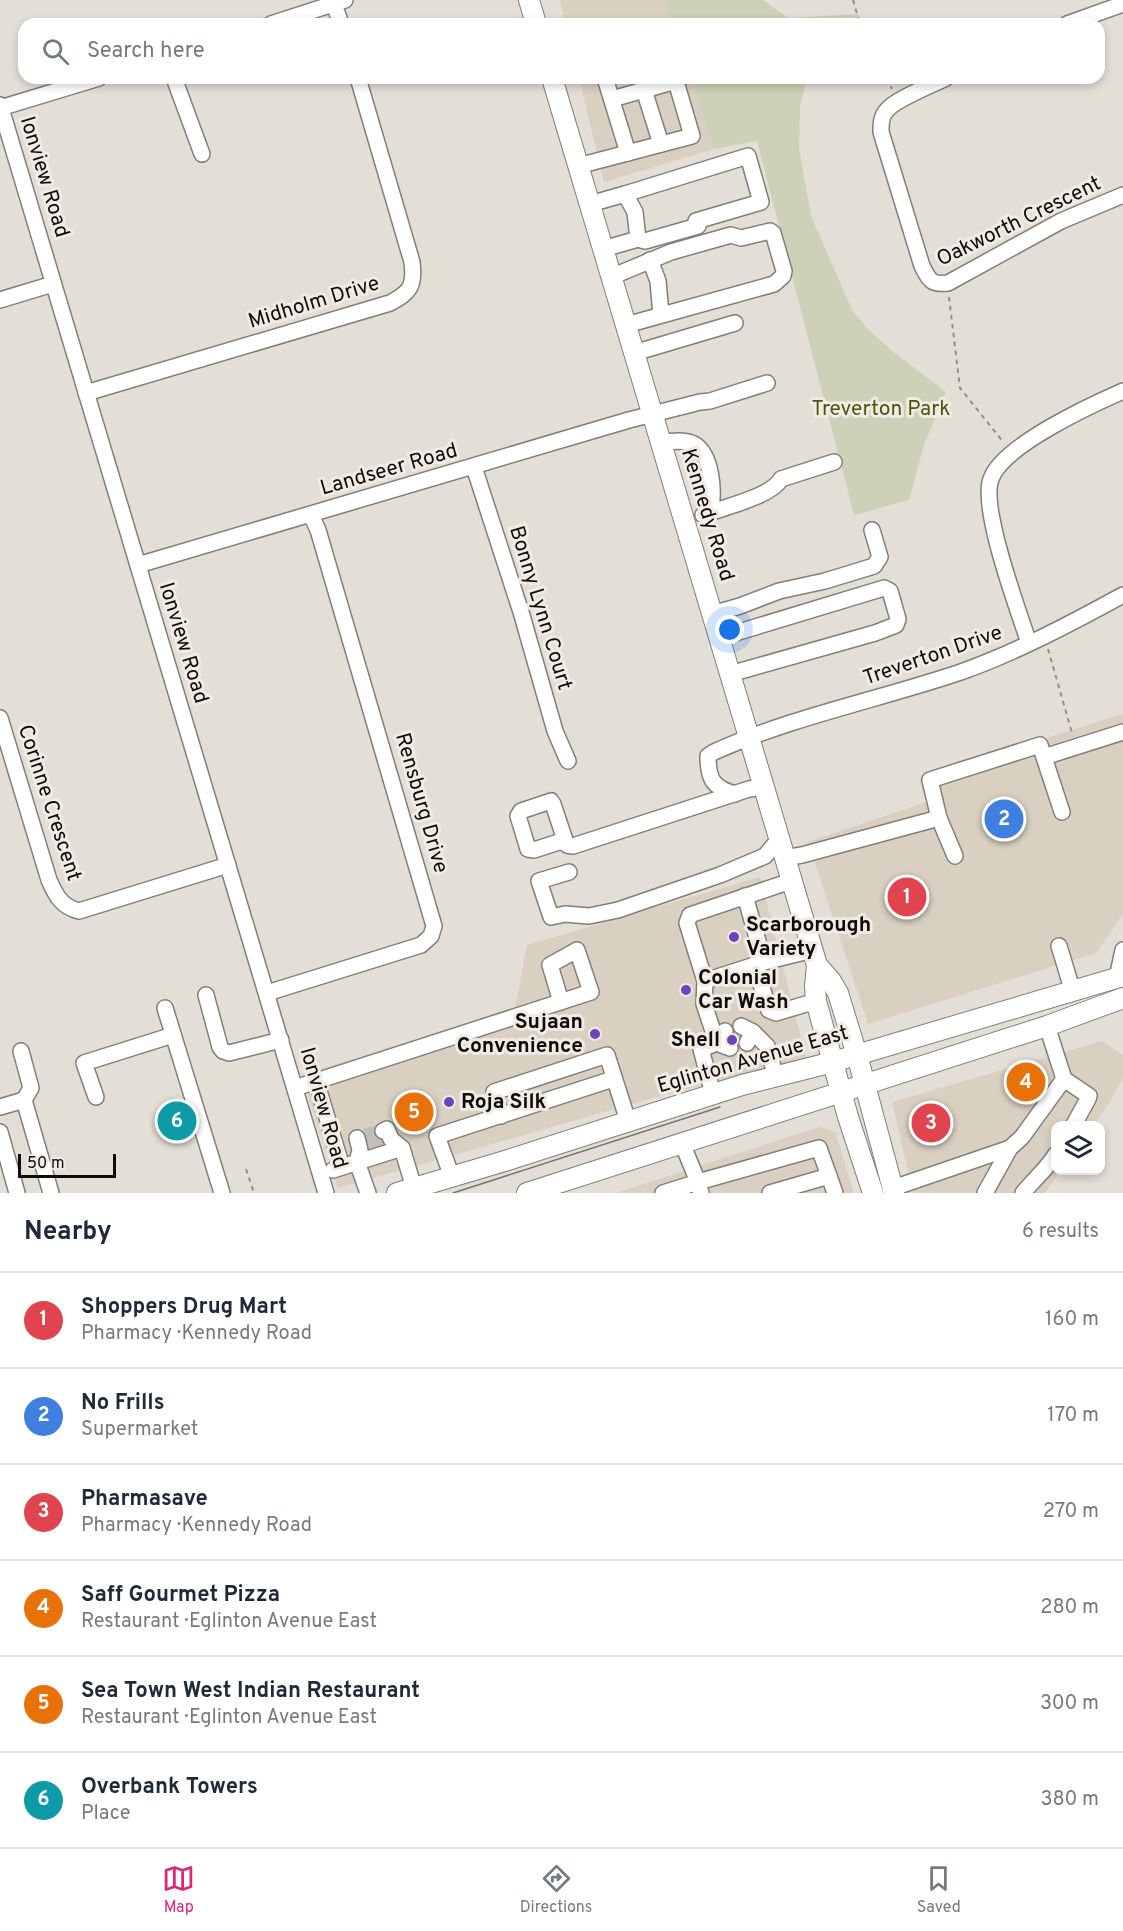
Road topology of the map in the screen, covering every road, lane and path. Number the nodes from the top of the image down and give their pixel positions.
1 (529, 0) edge
2 (853, 0) edge
3 (340, 2) edge
4 (1123, 4) edge
5 (290, 18) edge
6 (341, 18) edge
7 (534, 18) edge
8 (858, 18) edge
9 (1084, 18) edge
10 (79, 84) edge
11 (176, 84) edge
12 (360, 84) edge
13 (554, 84) edge
14 (607, 84) edge
15 (661, 84) edge
16 (676, 84) edge
17 (935, 84) edge
18 (644, 90) junction
19 (612, 99) junction
20 (0, 107) edge
21 (660, 144) junction
22 (628, 153) junction
23 (202, 154) dead end
24 (578, 165) junction
25 (625, 195) junction
26 (1123, 195) edge
27 (590, 204) junction
28 (638, 239) junction
29 (603, 249) junction
30 (650, 260) junction
31 (611, 277) junction
32 (948, 283) junction
33 (53, 284) junction
34 (0, 300) edge
35 (661, 315) junction
36 (735, 323) dead end
37 (626, 325) junction
38 (634, 352) junction
39 (766, 383) dead end
40 (1123, 391) edge
41 (86, 393) junction
42 (652, 414) junction
43 (661, 442) junction
44 (1012, 452) junction
45 (834, 462) dead end
46 (474, 467) junction
47 (311, 514) junction
48 (704, 515) junction
49 (684, 521) junction
50 (872, 530) dead end
51 (138, 565) junction
52 (1123, 595) edge
53 (712, 614) junction
54 (1044, 637) junction
55 (719, 638) junction
56 (1029, 643) junction
57 (730, 674) junction
58 (0, 718) edge
59 (1123, 732) edge
60 (749, 738) junction
61 (4, 747) edge
62 (1076, 747) junction
63 (1044, 757) junction
64 (568, 761) dead end
65 (764, 786) junction
66 (730, 793) junction
67 (1062, 812) dead end
68 (939, 818) junction
69 (565, 840) dead end
70 (781, 848) junction
71 (955, 856) dead end
72 (228, 865) junction
73 (569, 872) dead end
74 (791, 881) junction
75 (745, 896) junction
76 (1059, 946) dead end
77 (1123, 950) edge
78 (815, 957) junction
79 (760, 964) junction
80 (1120, 977) edge
81 (705, 981) junction
82 (1074, 992) junction
83 (267, 993) junction
84 (206, 995) dead end
85 (1123, 999) edge
86 (816, 1001) junction
87 (561, 1002) dead end
88 (1123, 1003) edge
89 (165, 1008) dead end
90 (1096, 1009) junction
91 (769, 1010) junction
92 (1047, 1026) junction
93 (173, 1035) junction
94 (281, 1040) junction
95 (21, 1051) dead end
96 (857, 1055) junction
97 (833, 1062) junction
98 (776, 1077) junction
99 (613, 1079) junction
100 (1064, 1079) junction
101 (316, 1081) junction
102 (865, 1085) junction
103 (295, 1088) junction
104 (841, 1092) junction
105 (713, 1094) junction
106 (96, 1097) dead end
107 (24, 1100) junction
108 (0, 1107) edge
109 (501, 1116) junction
110 (628, 1121) junction
111 (1074, 1121) edge
112 (0, 1132) edge
113 (332, 1135) junction
114 (682, 1143) junction
115 (362, 1147) junction
116 (1010, 1148) junction
117 (1051, 1162) edge
118 (342, 1167) junction
119 (246, 1169) dead end
120 (321, 1174) junction
121 (829, 1176) junction
122 (452, 1178) junction
123 (699, 1187) edge
124 (405, 1190) edge
125 (893, 1191) edge
126 (17, 1193) edge
127 (51, 1193) edge
128 (222, 1193) edge
129 (254, 1193) edge
130 (326, 1193) edge
131 (368, 1193) edge
132 (527, 1193) edge
133 (663, 1193) edge
134 (770, 1193) edge
135 (835, 1193) edge
136 (873, 1193) edge
137 (985, 1193) edge
138 (1023, 1193) edge

1 - 7 main road
2 - 8 path
3 - 5 street
3 - 6 street
4 - 9 street
10 - 20 street
11 - 23 street
12 - 41 street, Midholm Drive
13 - 24 main road, Kennedy Road
14 - 19 street
15 - 18 street
16 - 21 street
17 - 32 street, Oakworth Crescent
18 - 19 street
18 - 21 street
19 - 22 street
20 - 33 street, Ionview Road
21 - 22 street
22 - 24 street
24 - 27 main road, Kennedy Road
25 - 27 street
25 - 28 street
25 - 28 street
26 - 32 street, Oakworth Crescent
27 - 29 main road, Kennedy Road
28 - 29 street
29 - 31 main road, Kennedy Road
30 - 31 street
30 - 35 street
30 - 35 street
31 - 37 main road, Kennedy Road
32 - 44 path
33 - 34 street
33 - 41 street, Ionview Road
35 - 37 street
36 - 38 street
37 - 38 main road, Kennedy Road
38 - 42 main road, Kennedy Road
39 - 42 street, Landseer Road
40 - 44 street
41 - 51 street, Ionview Road
42 - 43 main road, Kennedy Road
42 - 46 street, Landseer Road
43 - 48 street
43 - 49 main road, Kennedy Road
44 - 56 street
45 - 48 street
46 - 47 street, Landseer Road
46 - 64 street, Bonny Lynn Court
47 - 51 street, Landseer Road
47 - 83 street, Rensburg Drive
48 - 49 street
49 - 53 main road, Kennedy Road
50 - 53 street
51 - 72 street, Ionview Road
52 - 54 street, Treverton Drive
53 - 55 main road, Kennedy Road
54 - 56 street, Treverton Drive
54 - 62 path
55 - 57 main road, Kennedy Road
55 - 57 street
56 - 60 street, Treverton Drive
57 - 60 main road, Kennedy Road
58 - 61 street, Corinne Crescent
59 - 62 street
60 - 65 main road, Kennedy Road
60 - 66 street, Treverton Drive
61 - 72 street, Corinne Crescent
62 - 63 street
63 - 67 street
63 - 68 street
65 - 66 street
65 - 70 main road, Kennedy Road
66 - 69 street
68 - 70 street
68 - 71 street
70 - 73 street
70 - 74 main road, Kennedy Road
72 - 83 street, Ionview Road
74 - 75 street
74 - 78 main road, Kennedy Road
75 - 79 street
75 - 81 street
76 - 82 street
77 - 80 street
78 - 79 street
78 - 86 main road, Kennedy Road
78 - 96 main road, Kennedy Road
79 - 81 street
79 - 91 street
80 - 82 main road, Eglinton Avenue East
81 - 105 street
82 - 96 main road, Eglinton Avenue East
83 - 94 street, Ionview Road
84 - 94 street
85 - 90 main road
86 - 91 street
86 - 97 main road, Kennedy Road
87 - 101 street
88 - 90 street
89 - 93 street
90 - 92 main road
91 - 98 street
92 - 100 street
92 - 102 main road
93 - 106 street
93 - 128 street
94 - 103 street, Ionview Road
95 - 107 street
96 - 97 main road, Eglinton Avenue East
96 - 102 main road, Kennedy Road
97 - 98 main road, Eglinton Avenue East
97 - 104 main road, Kennedy Road
98 - 105 main road, Eglinton Avenue East
99 - 109 street
99 - 109 street
99 - 110 street
100 - 111 street
100 - 116 street
101 - 103 street
101 - 113 street
102 - 104 main road
102 - 125 main road, Kennedy Road
103 - 120 street, Ionview Road
104 - 114 main road
104 - 136 main road, Kennedy Road
105 - 110 main road, Eglinton Avenue East
107 - 108 street
107 - 127 street
109 - 122 street
110 - 122 main road, Eglinton Avenue East
112 - 126 street
113 - 115 street
113 - 118 street
114 - 123 street
114 - 132 main road
115 - 118 street
115 - 124 street
115 - 131 street
116 - 125 street
116 - 137 street
117 - 138 street
118 - 120 street
119 - 129 path
120 - 130 street, Ionview Road
121 - 123 street
121 - 134 street
121 - 135 street
122 - 124 main road, Eglinton Avenue East
123 - 133 street

